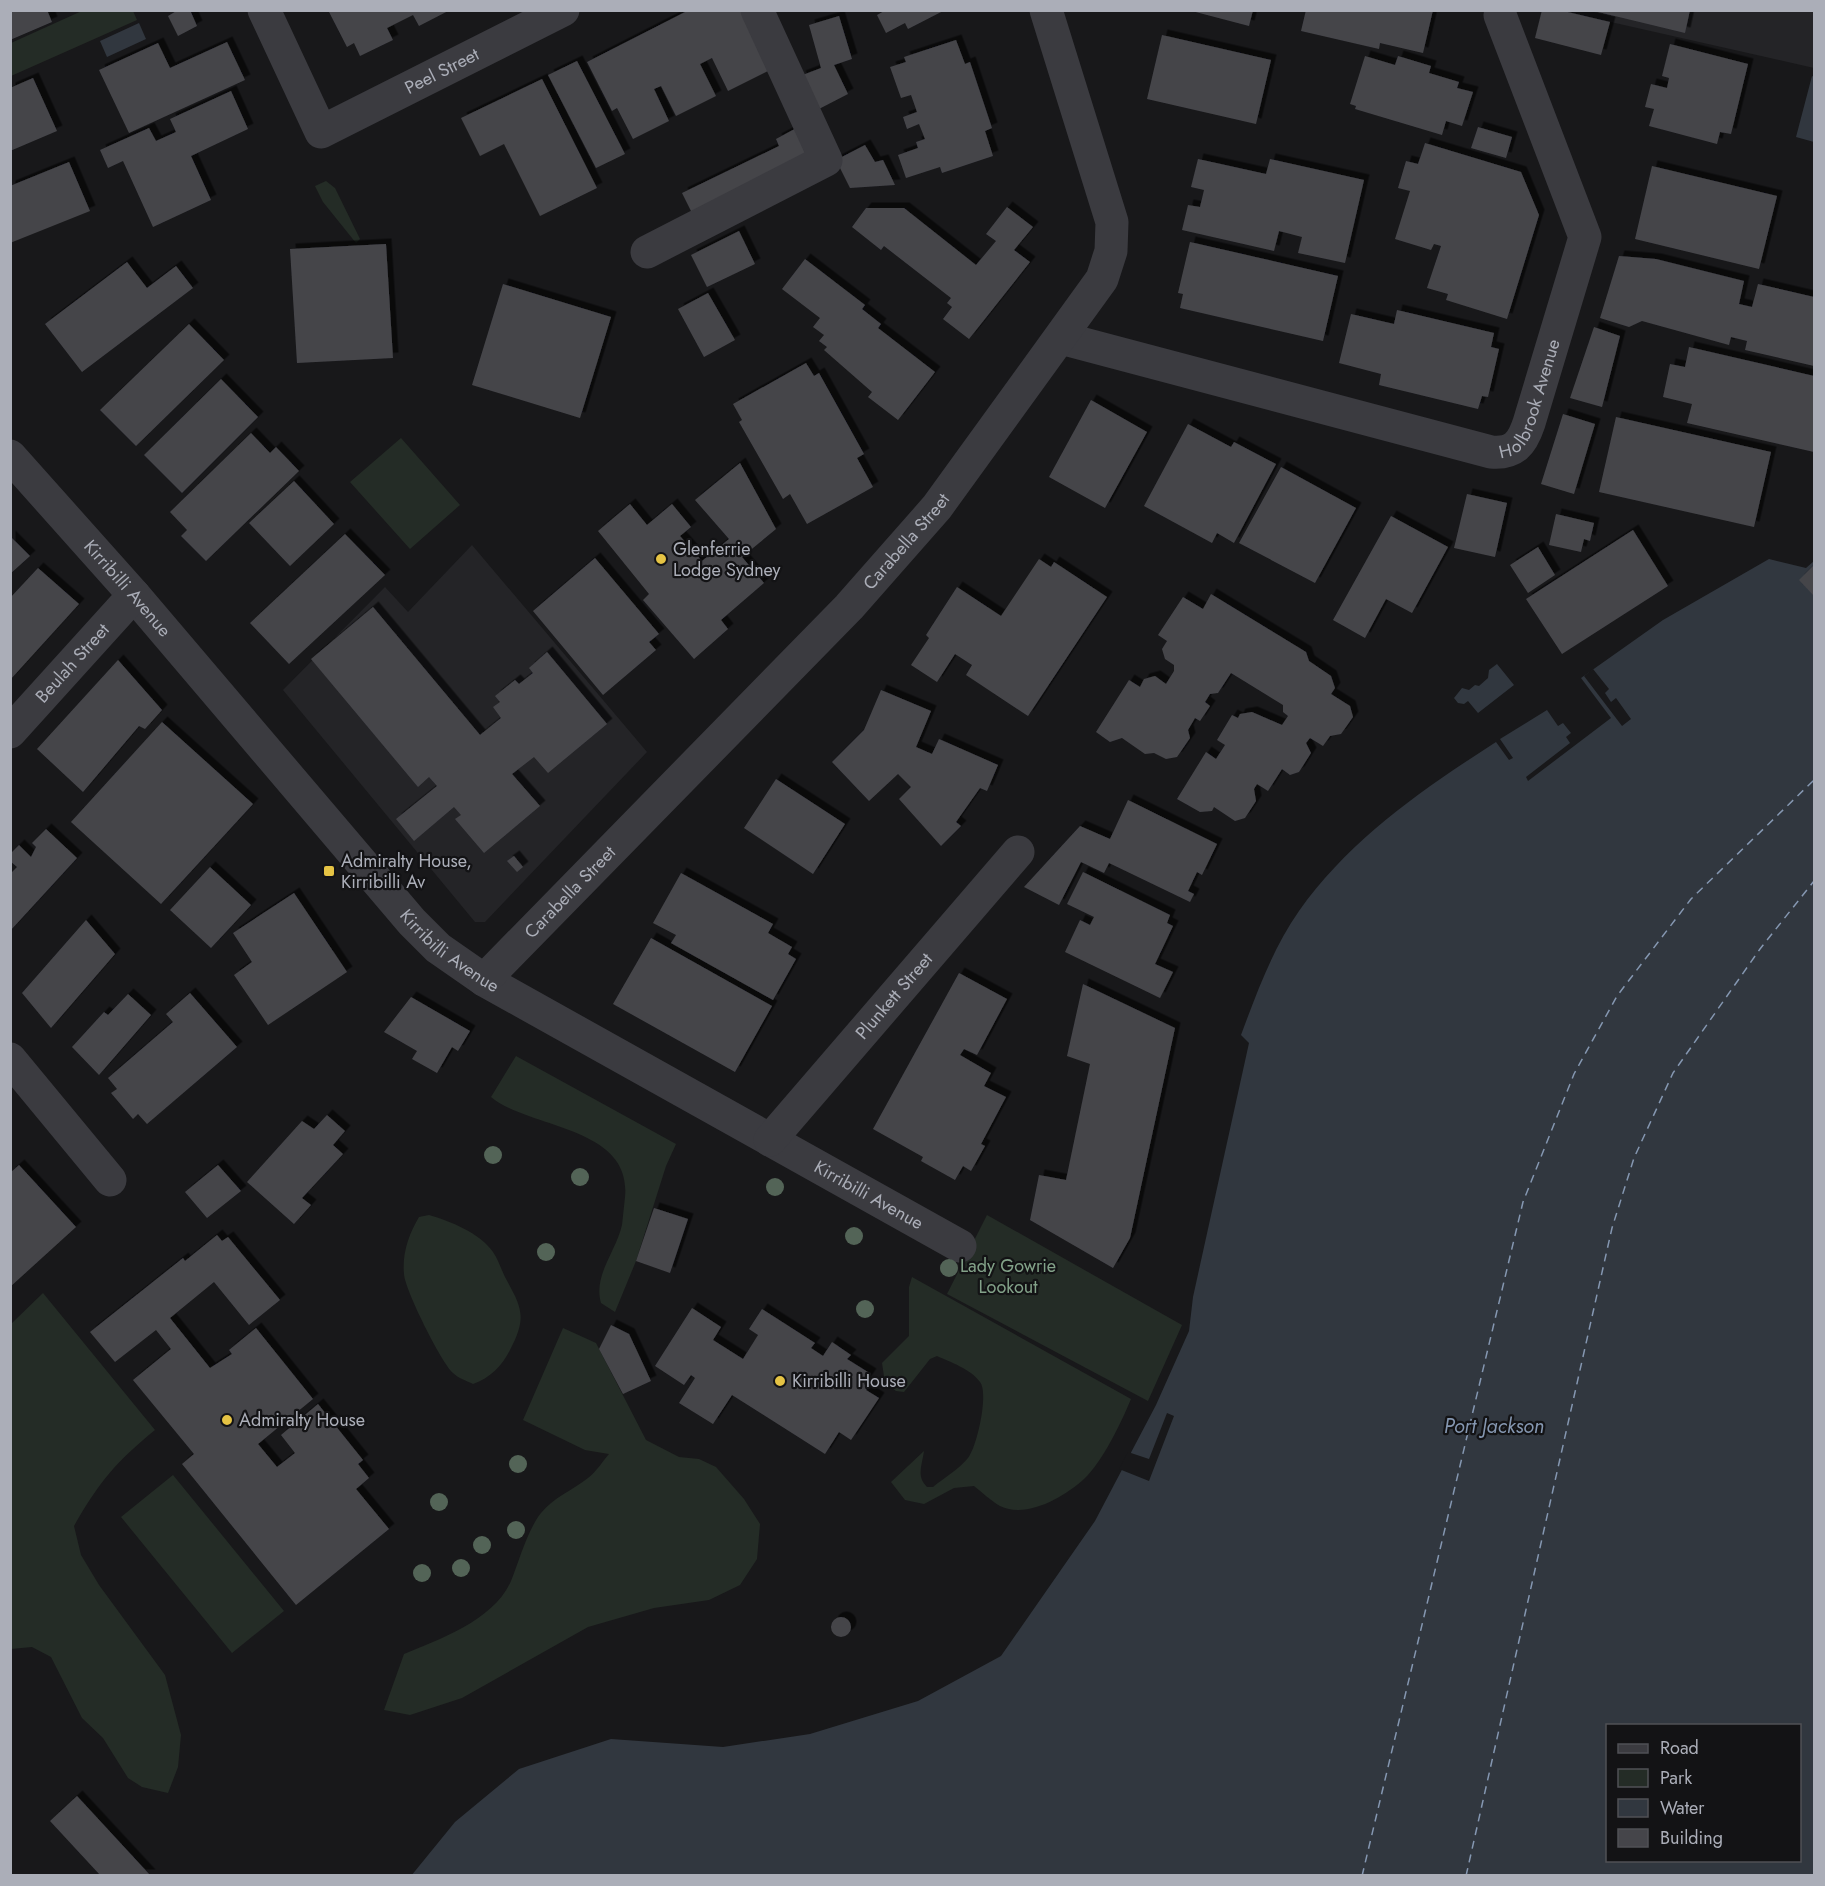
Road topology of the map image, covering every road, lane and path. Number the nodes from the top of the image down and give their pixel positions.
1 (264, 10) edge
2 (563, 10) edge
3 (757, 10) edge
4 (1046, 10) edge
5 (1500, 15) dead end
6 (647, 252) dead end
7 (1061, 338) junction
8 (10, 456) edge
9 (134, 595) junction
10 (10, 732) edge
11 (1018, 852) dead end
12 (484, 980) junction
13 (10, 1059) edge
14 (770, 1140) junction
15 (110, 1180) dead end
16 (960, 1246) dead end

1 - 2 street, Peel Street
3 - 6 street
4 - 7 street, Carabella Street
5 - 7 street, Holbrook Avenue
7 - 12 street, Carabella Street
8 - 9 street, Kirribilli Avenue
9 - 10 street, Beulah Street
9 - 12 street, Kirribilli Avenue
11 - 14 street, Plunkett Street
12 - 14 street, Kirribilli Avenue
13 - 15 street
14 - 16 street, Kirribilli Avenue

